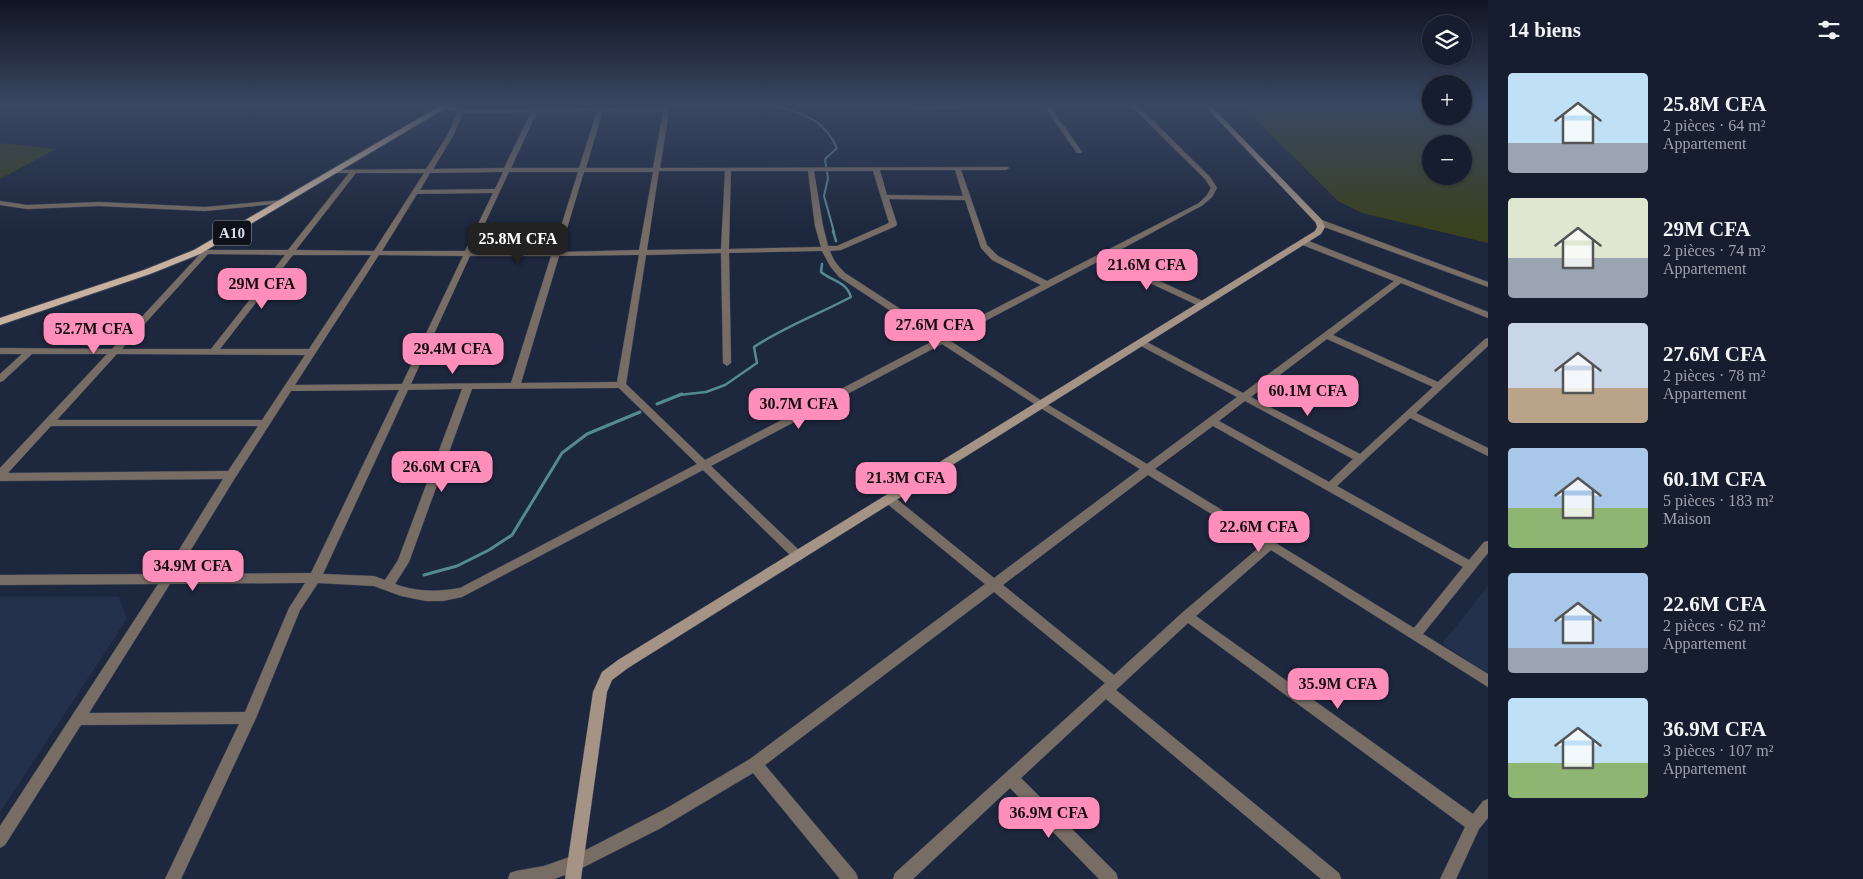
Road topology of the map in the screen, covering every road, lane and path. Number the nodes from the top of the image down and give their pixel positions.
1 (377, 147) edge
2 (443, 147) edge
3 (518, 147) edge
4 (590, 147) edge
5 (659, 147) edge
6 (1076, 147) edge
7 (1176, 147) edge
8 (1247, 147) edge
9 (1079, 152) dead end
10 (957, 168) junction
11 (1006, 168) dead end
12 (811, 169) junction
13 (876, 169) junction
14 (507, 170) junction
15 (583, 170) junction
16 (656, 170) junction
17 (728, 170) junction
18 (336, 171) junction
19 (354, 171) junction
20 (427, 171) junction
21 (498, 191) junction
22 (414, 192) junction
23 (885, 197) junction
24 (966, 198) junction
25 (283, 202) junction
26 (0, 203) edge
27 (1319, 222) junction
28 (1303, 242) junction
29 (824, 249) junction
30 (725, 251) junction
31 (202, 252) junction
32 (291, 253) junction
33 (376, 254) junction
34 (468, 254) junction
35 (556, 254) junction
36 (642, 254) junction
37 (1101, 257) junction
38 (1400, 280) junction
39 (1048, 285) junction
40 (1488, 285) edge
41 (1202, 304) junction
42 (1488, 315) edge
43 (0, 322) edge
44 (1326, 336) junction
45 (942, 341) junction
46 (1488, 341) edge
47 (1142, 343) junction
48 (30, 350) junction
49 (115, 350) junction
50 (0, 351) edge
51 (214, 351) junction
52 (310, 352) junction
53 (728, 363) dead end
54 (0, 379) edge
55 (621, 385) junction
56 (515, 386) junction
57 (1438, 386) junction
58 (405, 387) junction
59 (468, 387) junction
60 (289, 388) junction
61 (1244, 397) junction
62 (1042, 405) junction
63 (1409, 414) junction
64 (1212, 422) junction
65 (49, 423) junction
66 (266, 423) junction
67 (1488, 452) edge
68 (1361, 459) junction
69 (706, 465) junction
70 (1148, 469) junction
71 (231, 475) junction
72 (0, 476) edge
73 (1330, 488) junction
74 (889, 499) junction
75 (1270, 544) junction
76 (1488, 546) edge
77 (798, 556) junction
78 (1471, 566) junction
79 (315, 578) junction
80 (167, 579) junction
81 (0, 580) edge
82 (388, 585) junction
83 (994, 585) junction
84 (1187, 616) junction
85 (1415, 636) junction
86 (1488, 681) edge
87 (1110, 687) junction
88 (249, 718) junction
89 (77, 719) junction
90 (754, 764) junction
91 (1010, 778) junction
92 (1488, 806) edge
93 (1474, 824) junction
94 (0, 840) edge
95 (574, 872) edge
96 (173, 879) edge
97 (516, 879) edge
98 (850, 879) edge
99 (901, 879) edge
100 (1110, 879) edge
101 (1333, 879) edge
102 (1448, 879) edge

1 - 18 main road, A10
2 - 20 street
3 - 14 street
4 - 15 street
5 - 16 street
6 - 9 street
7 - 37 street
8 - 27 street
10 - 11 street
10 - 13 street
10 - 24 street
12 - 13 street
12 - 17 street
12 - 29 street
13 - 23 street
14 - 15 street
14 - 20 street
14 - 21 street
15 - 16 street
15 - 35 street
16 - 17 street
16 - 36 street
17 - 30 street
18 - 19 street
18 - 25 main road, A10
19 - 20 street
19 - 32 street
20 - 22 street
21 - 22 street
21 - 34 street
22 - 33 street
23 - 24 street
23 - 29 street
24 - 39 street
25 - 26 street
25 - 31 main road, A10
27 - 28 street
27 - 40 street
28 - 38 street
28 - 41 street
29 - 30 street
29 - 45 street
30 - 36 street
30 - 53 street
31 - 32 street
31 - 43 main road, A10
31 - 49 street
32 - 33 street
32 - 51 street
33 - 34 street
33 - 52 street
34 - 35 street
34 - 58 street
35 - 36 street
35 - 56 street
36 - 55 street
37 - 39 street
37 - 41 street
38 - 42 street
38 - 44 street
39 - 45 street
41 - 47 street
44 - 57 street
44 - 61 street
45 - 62 street
45 - 69 street
46 - 57 street
47 - 61 street
47 - 62 street
48 - 49 street
48 - 50 street
48 - 54 street
49 - 51 street
49 - 65 street
51 - 52 street
52 - 60 street
55 - 56 street
55 - 69 street
56 - 59 street
57 - 63 street
58 - 59 street
58 - 60 street
58 - 79 street
59 - 82 street
60 - 66 street
61 - 64 street
61 - 68 street
62 - 70 street
62 - 74 street
63 - 67 street
63 - 68 street
64 - 70 street
64 - 73 street
65 - 66 street
65 - 72 street
66 - 71 street
68 - 73 street
69 - 77 street
69 - 82 street
70 - 75 street
70 - 83 street
71 - 72 street
71 - 80 street
73 - 78 street
74 - 77 street
74 - 83 street
75 - 84 street
75 - 85 street
76 - 78 street
77 - 95 street
78 - 85 street
79 - 80 street
79 - 82 street
79 - 88 street
80 - 81 street
80 - 89 street
83 - 87 street
83 - 90 street
84 - 87 street
84 - 93 street
85 - 86 street
87 - 91 street
87 - 101 street
88 - 89 street
88 - 96 street
89 - 94 street
90 - 95 street
90 - 98 street
91 - 99 street
91 - 100 street
92 - 93 street
93 - 102 street
95 - 97 street

